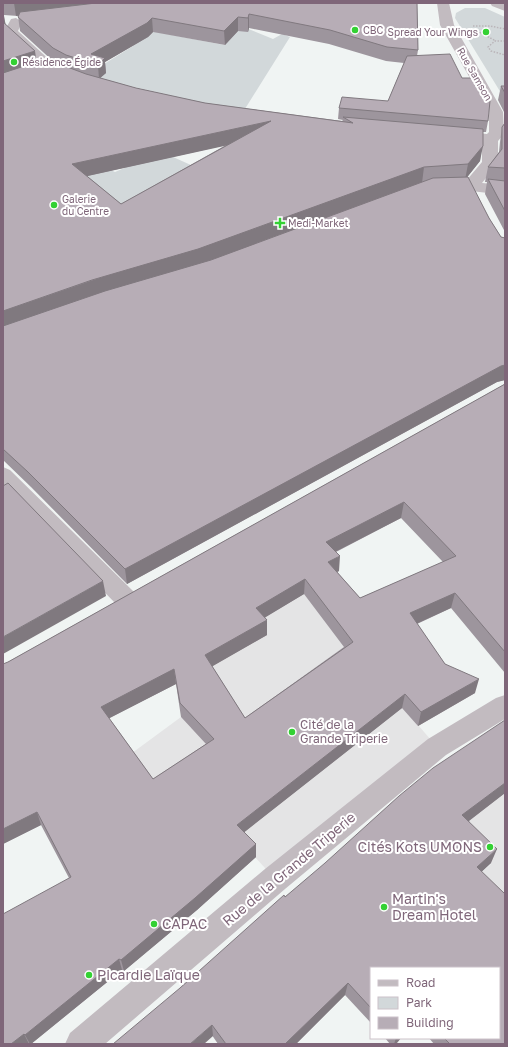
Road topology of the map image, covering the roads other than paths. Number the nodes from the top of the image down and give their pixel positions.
1 (443, 3) edge
2 (496, 3) edge
3 (505, 7) edge
4 (30, 20) edge
5 (9, 21) edge
6 (77, 78) edge
7 (437, 134) edge
8 (490, 139) junction
9 (429, 187) edge
10 (505, 190) edge
11 (475, 193) junction
12 (3, 475) edge
13 (105, 610) edge
14 (505, 706) edge
15 (81, 1044) edge

1 - 8 street, Rue Samson
2 - 3 street
4 - 5 street
5 - 6 street
7 - 8 street
8 - 11 street, Rue Samson
9 - 11 street
10 - 11 street
12 - 13 street
14 - 15 street, Rue de la Grande Triperie

